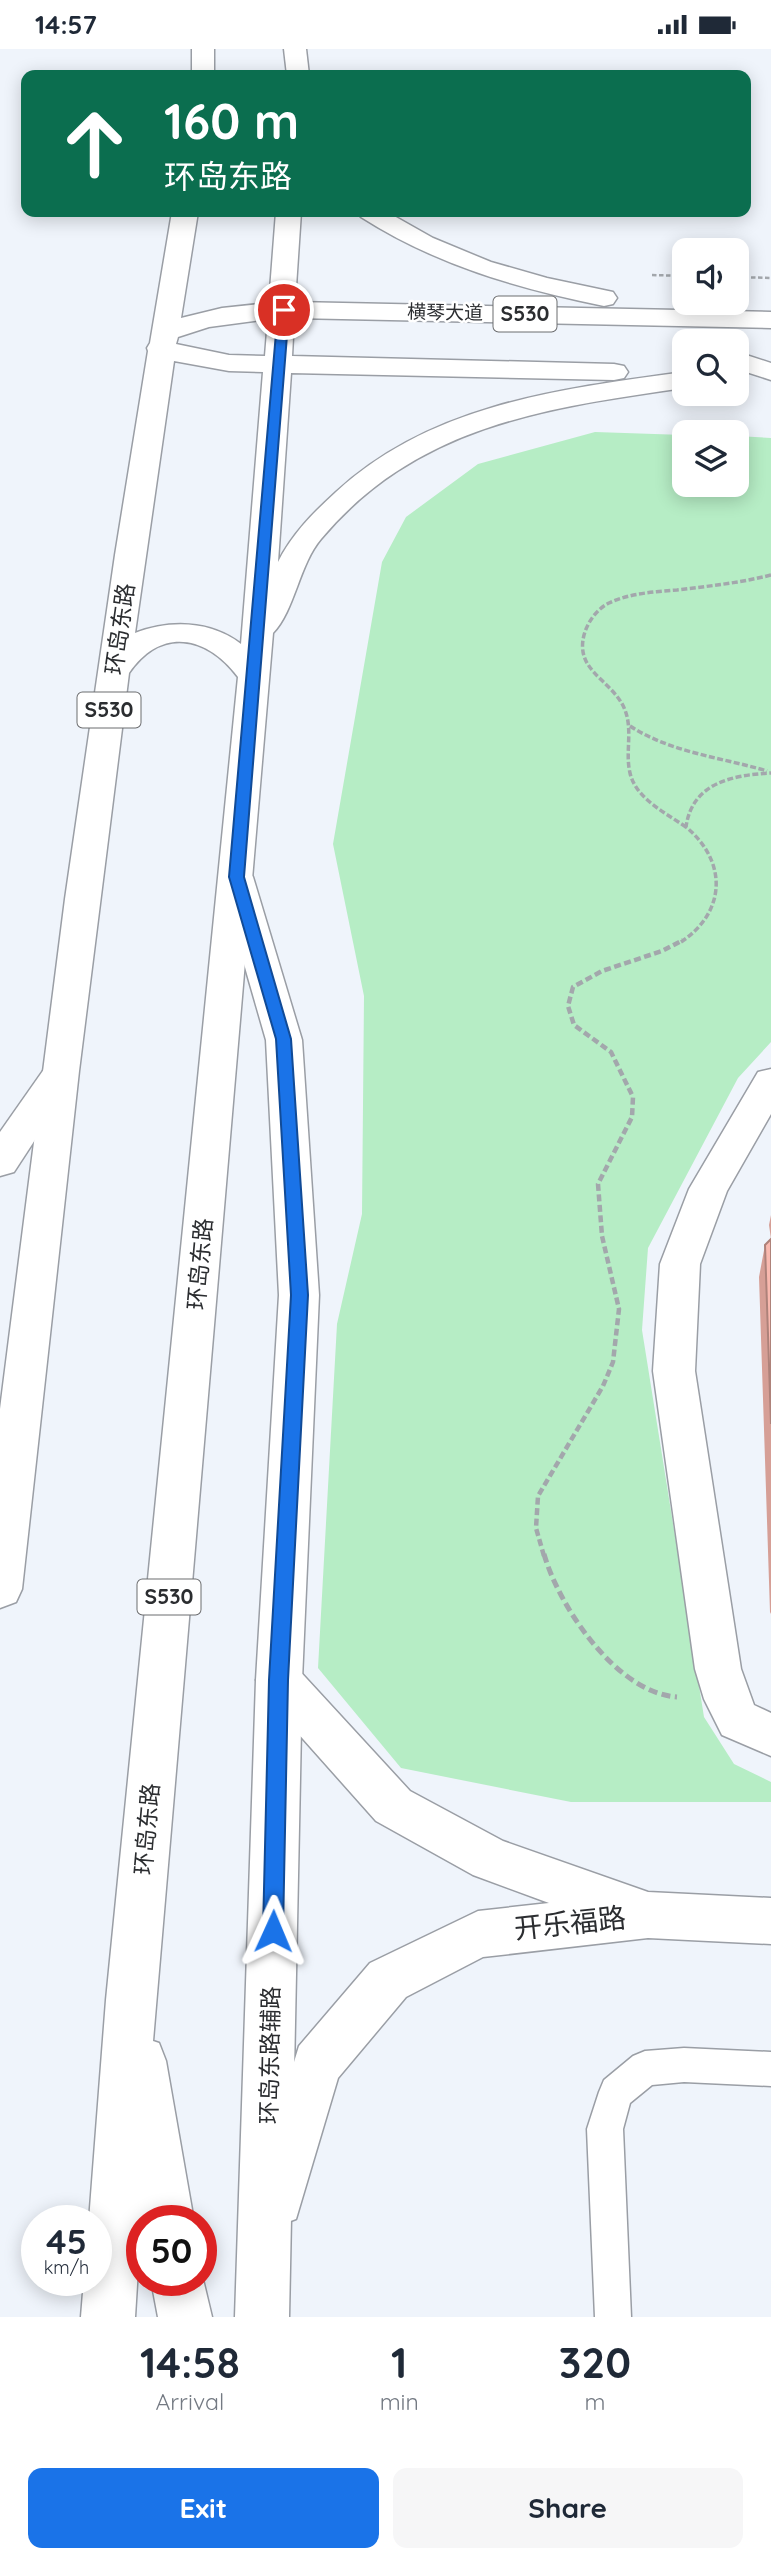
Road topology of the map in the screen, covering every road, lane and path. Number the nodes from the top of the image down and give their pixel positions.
1 (203, 49) edge
2 (295, 49) edge
3 (203, 70) edge
4 (297, 70) edge
5 (184, 217) edge
6 (289, 217) edge
7 (378, 217) edge
8 (652, 275) dead end
9 (672, 276) edge
10 (749, 277) edge
11 (771, 278) edge
12 (284, 310) junction
13 (768, 320) edge
14 (736, 329) edge
15 (162, 340) junction
16 (278, 364) junction
17 (749, 365) edge
18 (672, 374) edge
19 (771, 374) edge
20 (749, 375) edge
21 (672, 382) edge
22 (771, 575) edge
23 (255, 643) junction
24 (114, 671) junction
25 (254, 676) junction
26 (631, 726) junction
27 (771, 773) edge
28 (686, 827) junction
29 (236, 877) junction
30 (60, 1074) junction
31 (770, 1084) edge
32 (0, 1162) edge
33 (0, 1589) edge
34 (279, 1680) junction
35 (727, 1699) junction
36 (771, 1735) edge
37 (648, 1915) junction
38 (771, 1921) edge
39 (131, 2000) junction
40 (771, 2069) edge
41 (165, 2205) edge
42 (266, 2239) junction
43 (181, 2296) edge
44 (108, 2317) edge
45 (185, 2317) edge
46 (262, 2317) edge
47 (613, 2317) edge

1 - 3 main road
2 - 4 main road
5 - 15 main road, 环岛东路
6 - 12 main road, 环岛东路
7 - 13 main road
8 - 9 path
10 - 11 path
12 - 13 main road, 横琴大道 / S530
12 - 15 main road, 横琴大道 / S530
12 - 16 main road, 环岛东路 / S530
13 - 14 main road
15 - 16 main road
15 - 24 main road, 环岛东路 / S530
16 - 18 main road
16 - 23 main road, 环岛东路 / S530
17 - 19 main road
19 - 20 main road
21 - 23 main road
22 - 26 path
23 - 25 main road, 环岛东路 / S530
24 - 25 main road
24 - 30 main road, 环岛东路 / S530
25 - 29 main road, 环岛东路 / S530
26 - 27 path
26 - 28 path
27 - 28 path
28 - 35 path
29 - 34 main road, 环岛东路辅路
29 - 39 main road, 环岛东路 / S530
30 - 32 main road
30 - 33 main road, 环岛东路 / S530
31 - 35 main road
34 - 37 main road, 开乐福路
34 - 42 main road, 环岛东路辅路
35 - 36 main road
37 - 38 main road
37 - 42 main road, 开乐福路
39 - 41 main road
39 - 44 main road, 环岛东路 / S530
40 - 47 lane
42 - 46 main road, 环岛东路辅路
43 - 45 main road

